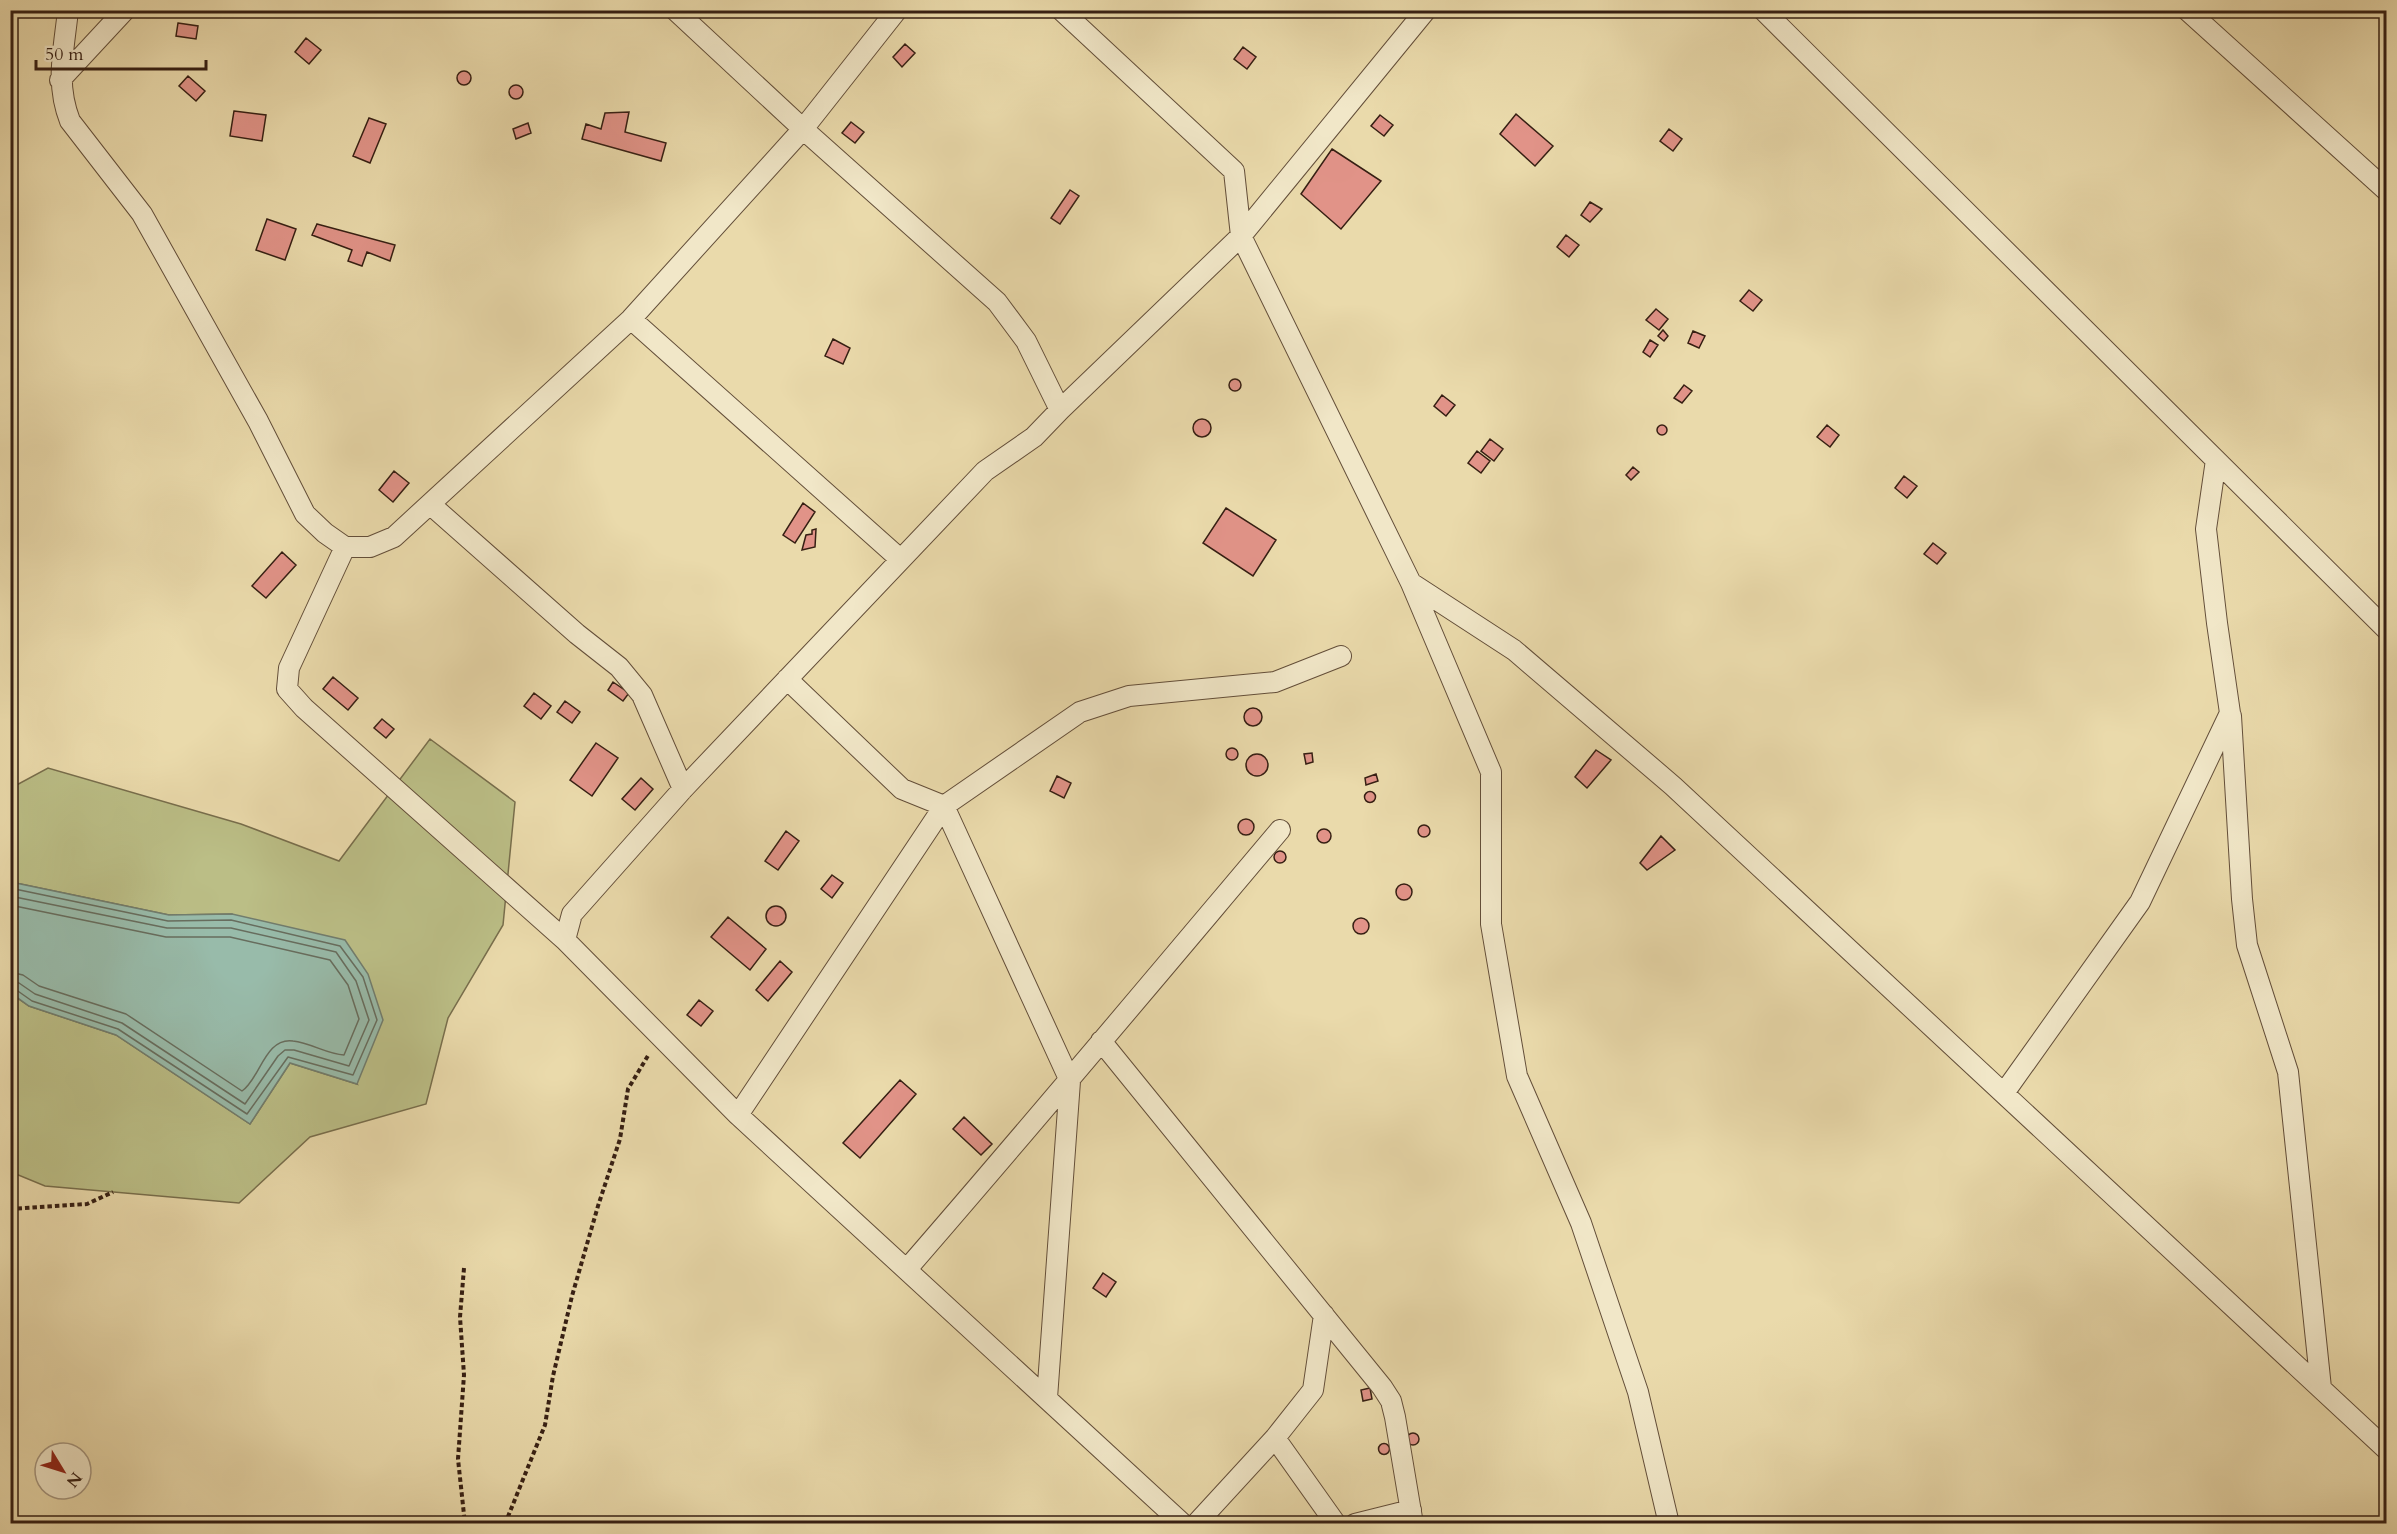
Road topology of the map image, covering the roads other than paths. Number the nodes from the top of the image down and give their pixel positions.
1 (68, 10) edge
2 (125, 10) edge
3 (675, 10) edge
4 (897, 10) edge
5 (1061, 10) edge
6 (1426, 10) edge
7 (1763, 10) edge
8 (2187, 10) edge
9 (60, 80) junction
10 (803, 129) junction
11 (2386, 190) edge
12 (1241, 236) junction
13 (631, 319) junction
14 (1060, 410) junction
15 (2216, 460) junction
16 (431, 505) junction
17 (345, 547) junction
18 (900, 559) junction
19 (1411, 583) junction
20 (2386, 628) edge
21 (1341, 656) dead end
22 (788, 679) junction
23 (2230, 713) junction
24 (683, 789) junction
25 (944, 806) junction
26 (1280, 830) dead end
27 (565, 940) junction
28 (1101, 1041) junction
29 (1070, 1081) junction
30 (2004, 1093) junction
31 (738, 1115) junction
32 (908, 1269) junction
33 (1324, 1316) junction
34 (2321, 1388) junction
35 (1047, 1398) junction
36 (1275, 1438) junction
37 (2386, 1449) edge
38 (1412, 1517) edge
39 (1183, 1524) edge
40 (1196, 1524) edge
41 (1336, 1524) edge
42 (1355, 1524) edge
43 (1669, 1524) edge

1 - 9 street
2 - 9 street
3 - 10 street
4 - 10 street
5 - 12 street
6 - 12 street
7 - 15 street
8 - 11 street
9 - 17 street
10 - 13 street
10 - 14 street
12 - 14 street
12 - 19 street
13 - 16 street
13 - 18 street
14 - 18 street
15 - 20 street
15 - 23 street
16 - 17 street
16 - 24 street
17 - 27 street
18 - 22 street
19 - 30 street
19 - 43 street
21 - 25 street
22 - 24 street
22 - 25 street
23 - 30 street
23 - 34 street
24 - 27 street
25 - 29 street
25 - 31 street
26 - 28 street
27 - 31 street
28 - 29 street
28 - 33 street
29 - 32 street
29 - 35 street
30 - 34 street
31 - 32 street
32 - 35 street
33 - 36 street
33 - 38 street
34 - 37 street
35 - 39 street
36 - 40 street
36 - 41 street
38 - 42 street

